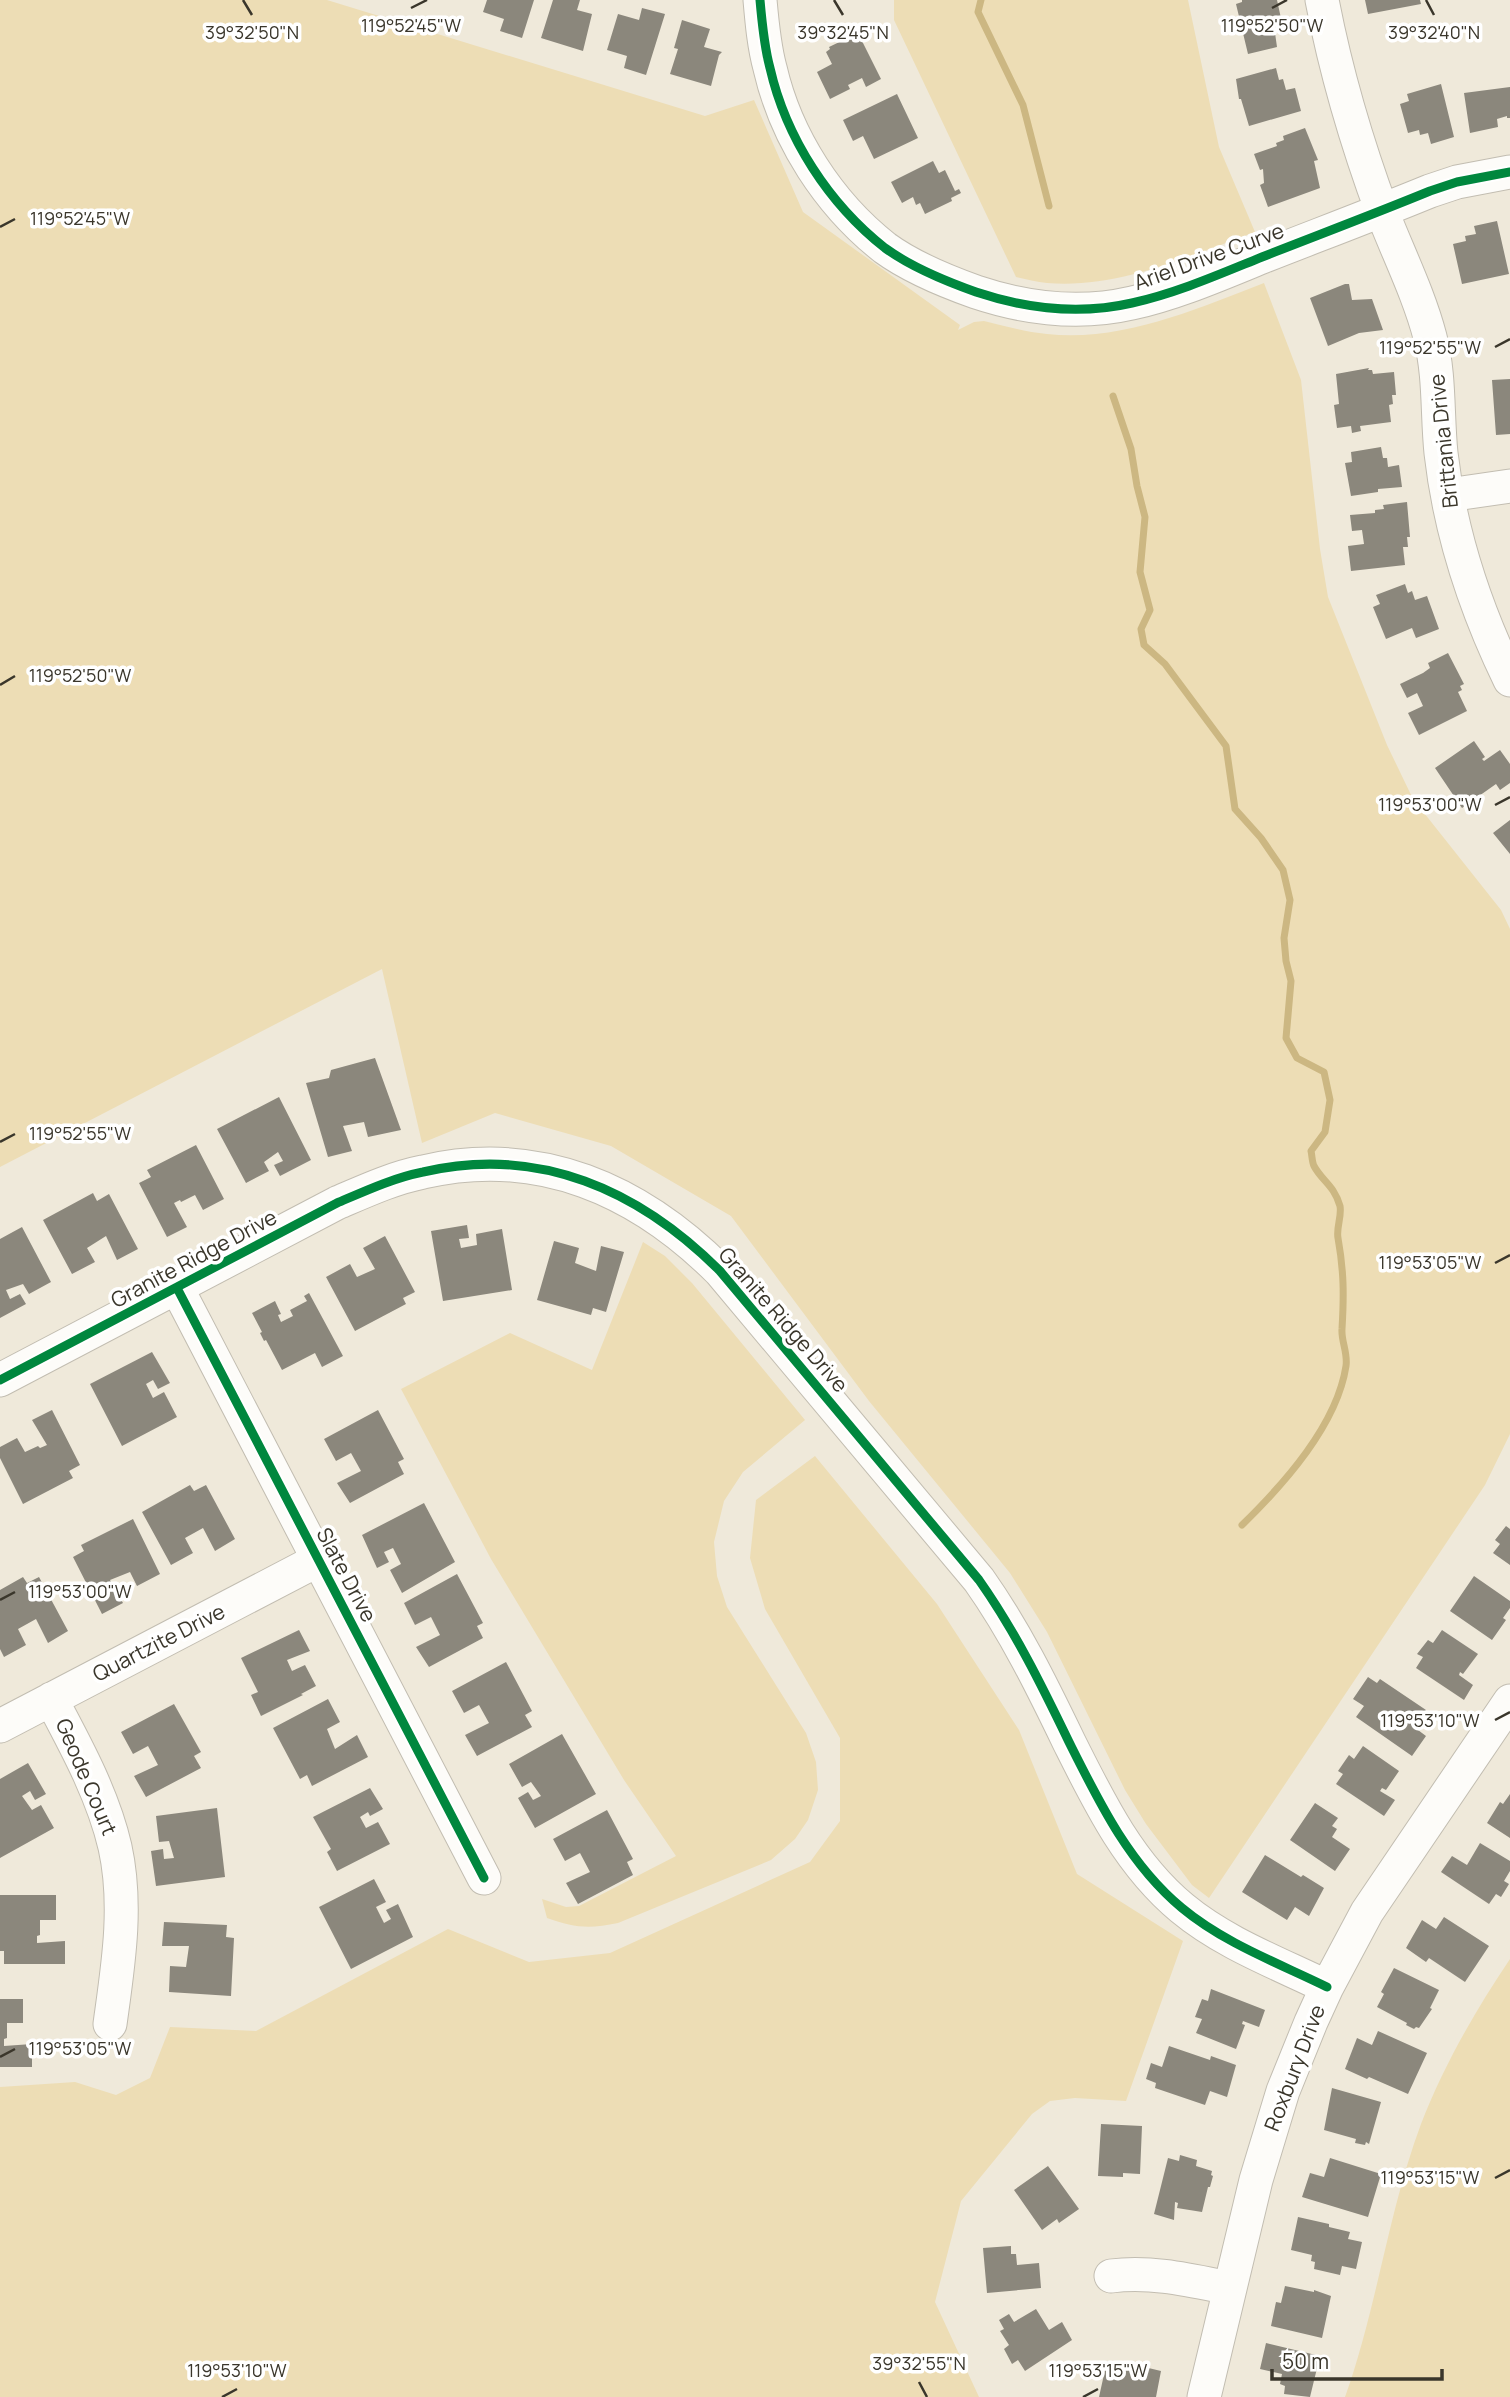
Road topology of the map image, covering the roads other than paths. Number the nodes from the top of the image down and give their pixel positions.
1 (760, 0) edge
2 (1322, 0) edge
3 (1510, 172) edge
4 (1382, 211) junction
5 (1510, 486) edge
6 (1448, 495) junction
7 (1510, 680) edge
8 (177, 1289) junction
9 (0, 1380) edge
10 (318, 1560) junction
11 (51, 1699) junction
12 (1510, 1701) edge
13 (0, 1726) edge
14 (484, 1878) dead end
15 (1326, 1987) junction
16 (110, 2024) dead end
17 (1111, 2276) dead end
18 (1229, 2288) junction
19 (1204, 2397) edge

1 - 4 street, Ariel Drive Curve
2 - 4 street, Brittania Drive
3 - 4 street, Ariel Drive Curve
4 - 6 street, Brittania Drive
5 - 6 street
6 - 7 street, Brittania Drive
8 - 9 street, Granite Ridge Drive
8 - 10 street, Slate Drive
8 - 15 street, Granite Ridge Drive
10 - 11 street, Quartzite Drive
10 - 14 street, Slate Drive
11 - 13 street, Quartzite Drive
11 - 16 street, Geode Court
12 - 15 street, Roxbury Drive
15 - 18 street, Roxbury Drive
17 - 18 street
18 - 19 street, Roxbury Drive

